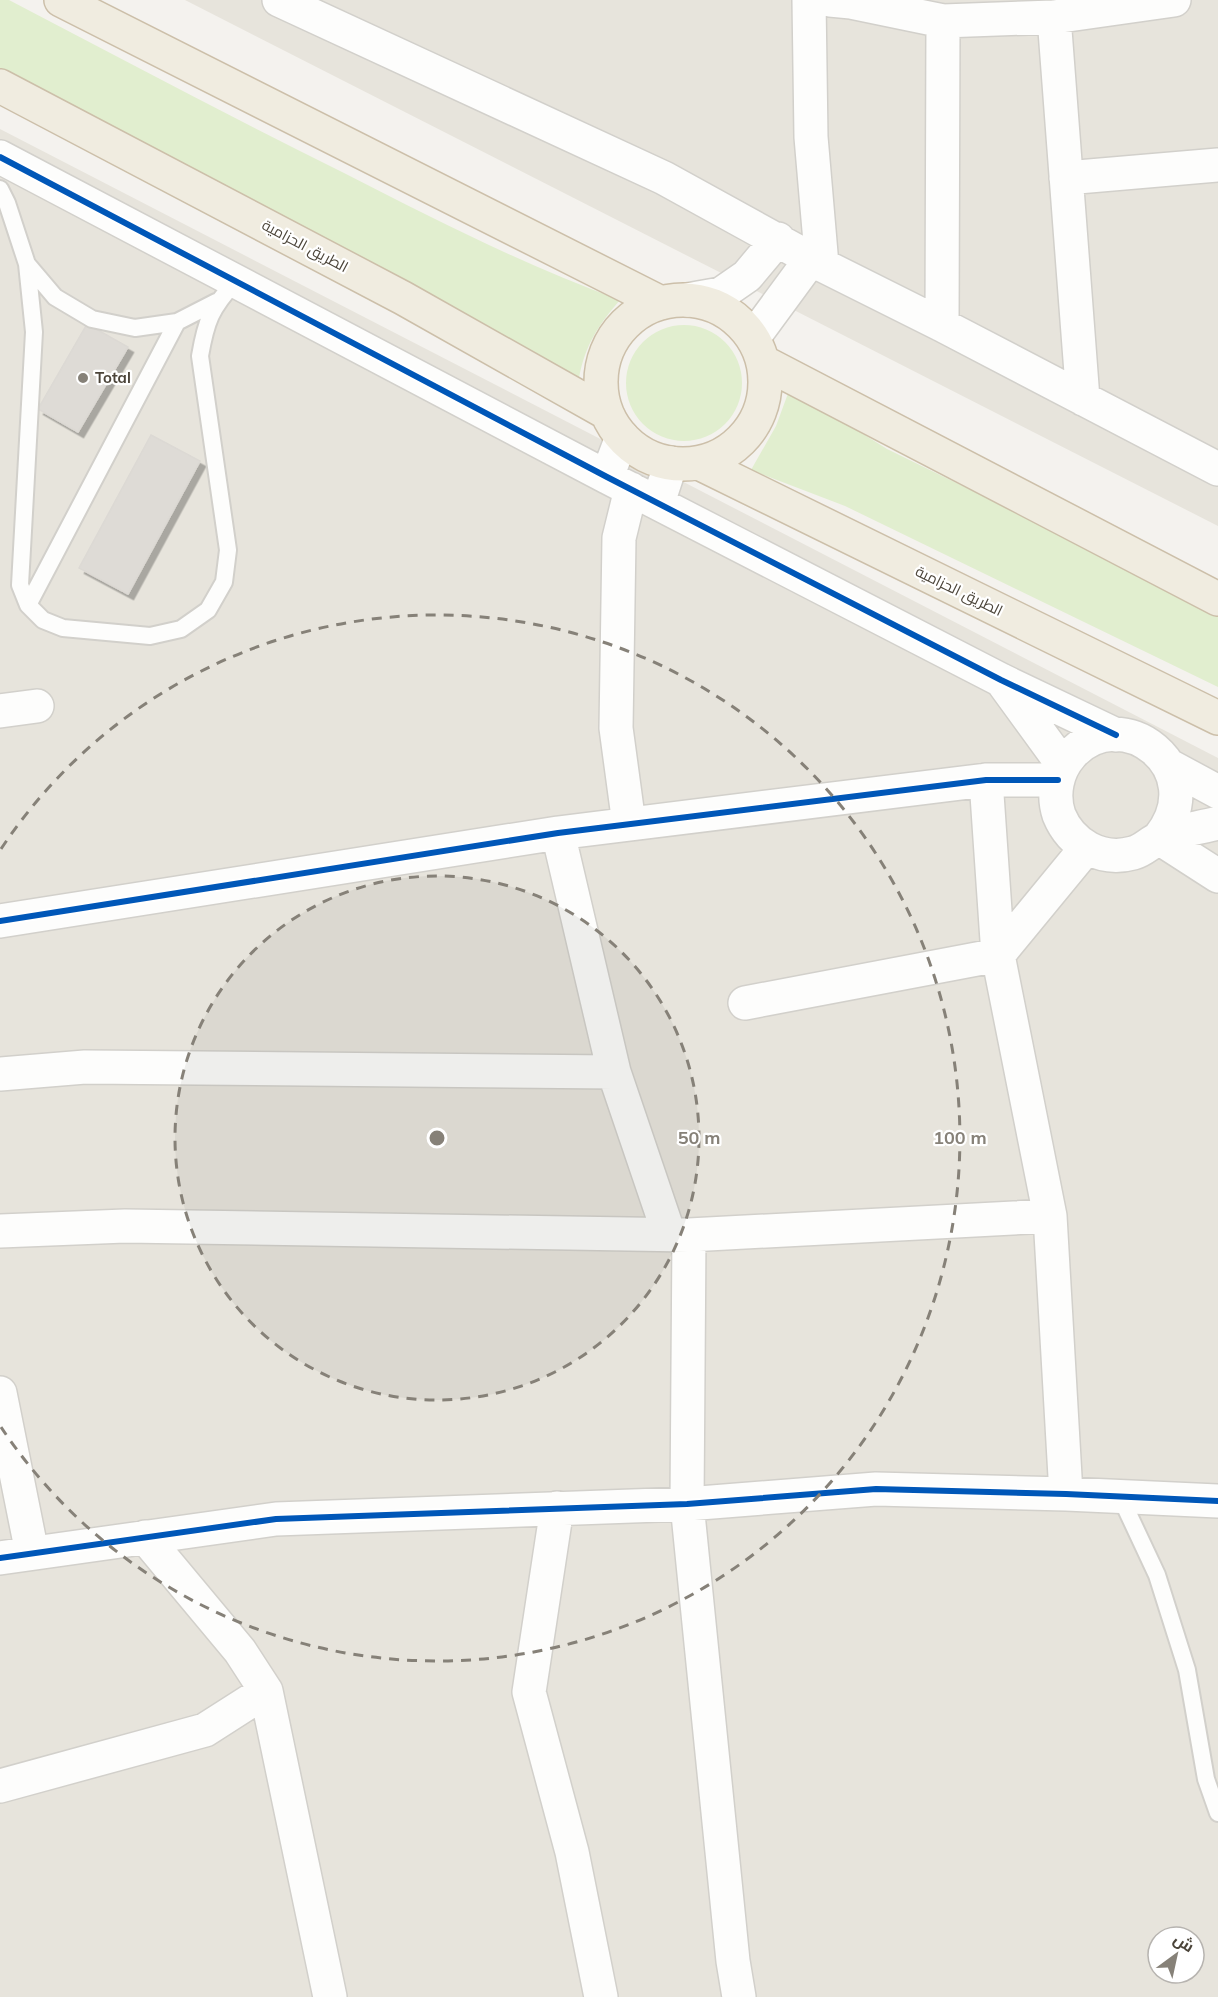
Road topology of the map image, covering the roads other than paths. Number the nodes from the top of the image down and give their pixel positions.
1 (61, 0) edge
2 (279, 0) edge
3 (809, 0) edge
4 (1174, 0) edge
5 (844, 1) edge
6 (1020, 10) edge
7 (1054, 17) junction
8 (943, 21) junction
9 (0, 86) edge
10 (0, 157) edge
11 (1218, 165) edge
12 (1066, 178) junction
13 (0, 189) edge
14 (778, 239) junction
15 (816, 262) junction
16 (27, 264) junction
17 (225, 292) junction
18 (674, 301) junction
19 (177, 322) junction
20 (942, 325) junction
21 (758, 350) junction
22 (1083, 399) junction
23 (615, 425) junction
24 (685, 463) junction
25 (1218, 470) edge
26 (632, 490) junction
27 (1218, 599) edge
28 (28, 605) junction
29 (1001, 680) junction
30 (37, 706) dead end
31 (0, 711) edge
32 (1218, 718) edge
33 (1116, 735) junction
34 (1168, 765) junction
35 (1061, 772) junction
36 (986, 780) junction
37 (1218, 792) edge
38 (1218, 823) edge
39 (629, 824) junction
40 (558, 833) junction
41 (1159, 838) junction
42 (1086, 848) junction
43 (1218, 876) edge
44 (0, 921) edge
45 (998, 955) junction
46 (745, 1003) dead end
47 (614, 1071) junction
48 (0, 1074) edge
49 (1050, 1216) junction
50 (0, 1231) edge
51 (679, 1235) junction
52 (0, 1393) edge
53 (1066, 1494) junction
54 (1120, 1496) junction
55 (1218, 1501) edge
56 (687, 1504) junction
57 (557, 1508) junction
58 (145, 1537) junction
59 (32, 1552) junction
60 (0, 1558) edge
61 (266, 1691) junction
62 (0, 1786) edge
63 (1218, 1813) edge
64 (330, 1997) edge
65 (601, 1997) edge
66 (739, 1997) edge

1 - 18 highway
2 - 14 street
3 - 15 street
4 - 7 street
5 - 8 street
6 - 7 street
6 - 8 street
7 - 12 street
8 - 20 street
9 - 23 highway, الطريق الحزامية
10 - 17 street
11 - 12 street
12 - 22 street
13 - 16 lane
14 - 15 street
14 - 18 street
15 - 20 street
15 - 21 street
16 - 19 lane
16 - 28 lane
17 - 19 lane
17 - 26 street
17 - 28 lane
18 - 21 highway
18 - 23 highway
19 - 28 lane
20 - 22 street
21 - 24 highway
21 - 27 highway
22 - 25 street
23 - 24 highway, الطريق الحزامية
23 - 26 street
24 - 26 street
24 - 32 highway, الطريق الحزامية
26 - 29 street
26 - 39 street
29 - 33 street
29 - 35 street
30 - 31 street
33 - 34 street
33 - 35 street
34 - 37 street
34 - 41 street
35 - 36 street
35 - 42 street
36 - 39 street
36 - 45 street
38 - 41 street
39 - 40 street
40 - 44 street
40 - 47 street
41 - 42 street
41 - 43 street
42 - 45 street
45 - 46 street
45 - 49 street
47 - 48 street
47 - 51 street
49 - 51 street
49 - 53 street
50 - 51 street
51 - 56 street
52 - 59 street
53 - 54 street
53 - 56 street
54 - 55 street
54 - 63 lane
56 - 57 street
56 - 66 street
57 - 58 street
57 - 65 street
58 - 59 street
58 - 61 street
59 - 60 street
61 - 62 street
61 - 64 street

